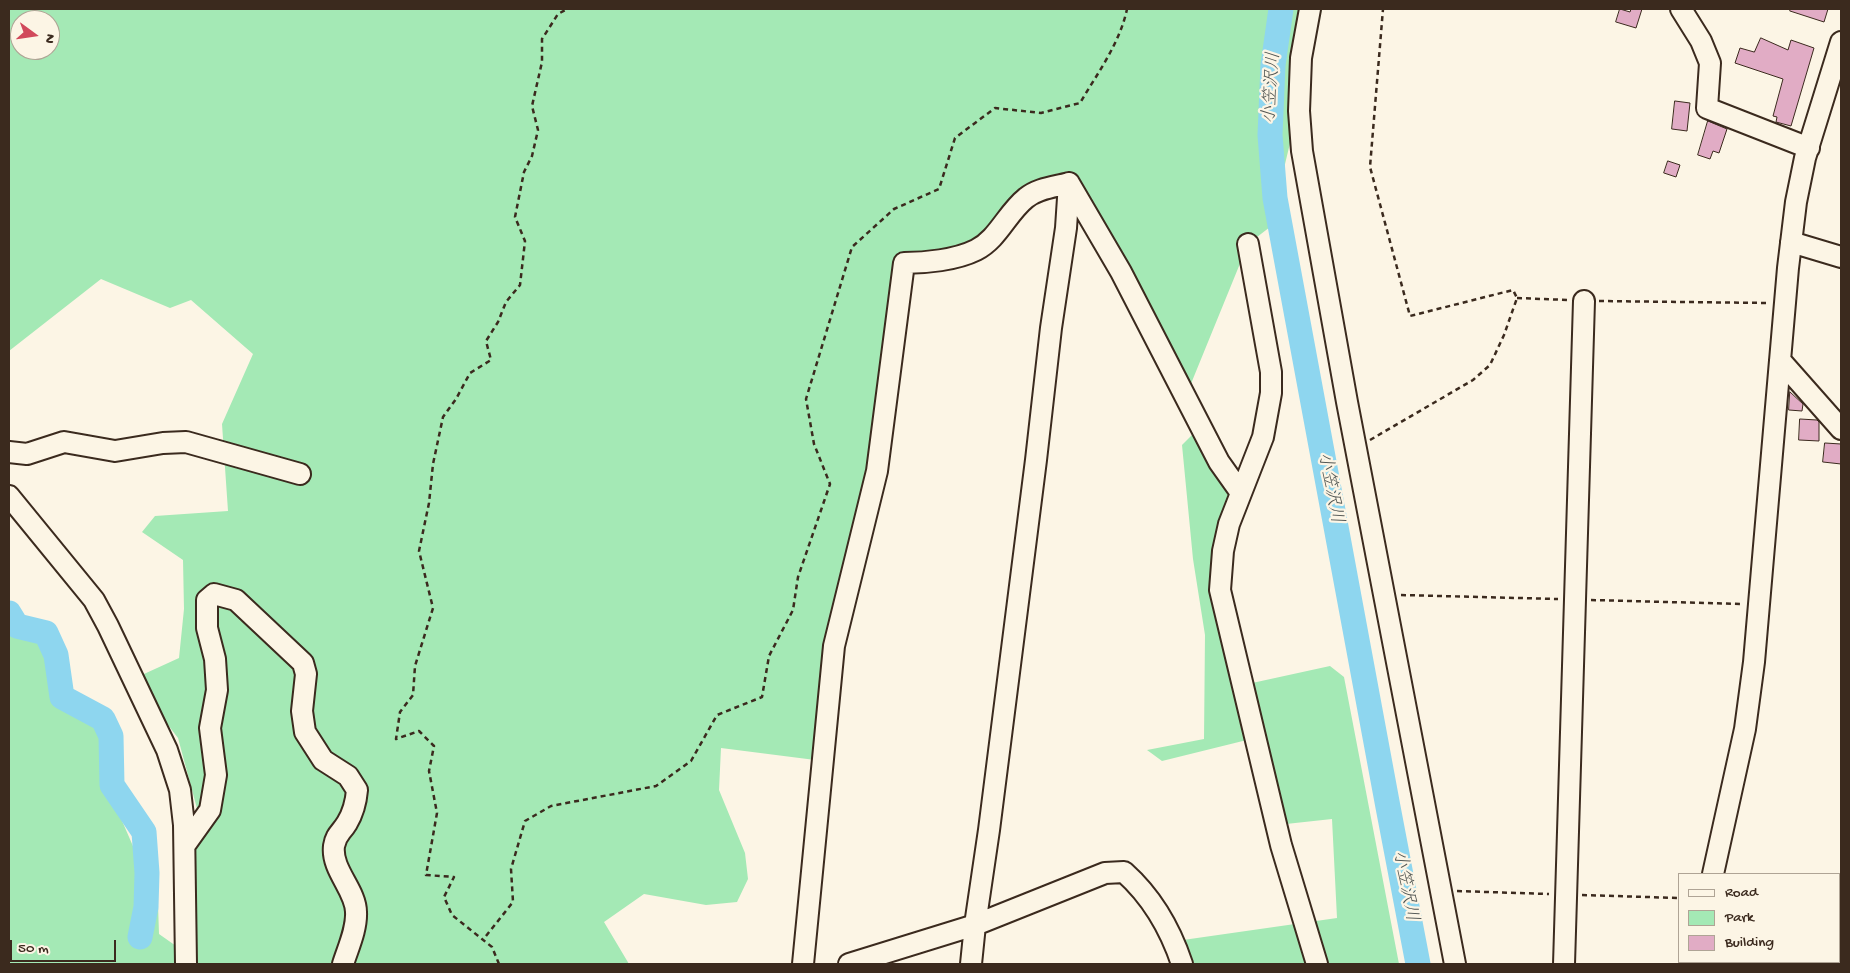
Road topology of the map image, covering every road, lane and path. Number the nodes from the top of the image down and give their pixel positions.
1 (567, 9) edge
2 (1127, 9) edge
3 (1310, 9) edge
4 (1383, 9) edge
5 (1681, 9) edge
6 (1841, 42) edge
7 (1808, 148) junction
8 (1069, 183) junction
9 (1791, 242) junction
10 (1248, 244) dead end
11 (1841, 257) edge
12 (1517, 298) junction
13 (1584, 301) junction
14 (1785, 304) junction
15 (1780, 360) junction
16 (1841, 428) edge
17 (1356, 448) junction
18 (9, 452) edge
19 (300, 474) dead end
20 (1241, 493) junction
21 (9, 496) edge
22 (185, 845) junction
23 (1712, 873) edge
24 (974, 925) junction
25 (486, 936) dead end
26 (186, 964) edge
27 (343, 964) edge
28 (498, 964) edge
29 (803, 964) edge
30 (849, 964) edge
31 (971, 964) edge
32 (1182, 964) edge
33 (1317, 964) edge
34 (1455, 964) edge
35 (1564, 964) edge

1 - 28 path
2 - 25 path
3 - 17 street
4 - 12 path
5 - 7 street
6 - 7 street
7 - 9 street
8 - 20 street
8 - 24 street
8 - 29 street
9 - 11 street
9 - 14 street
10 - 20 street
12 - 13 path
12 - 17 path
13 - 14 path
13 - 35 street
14 - 15 street
15 - 16 street
15 - 23 street
17 - 34 street
18 - 19 street
20 - 33 street
21 - 22 street
22 - 26 street
22 - 27 street
24 - 30 street
24 - 31 street
24 - 32 street

